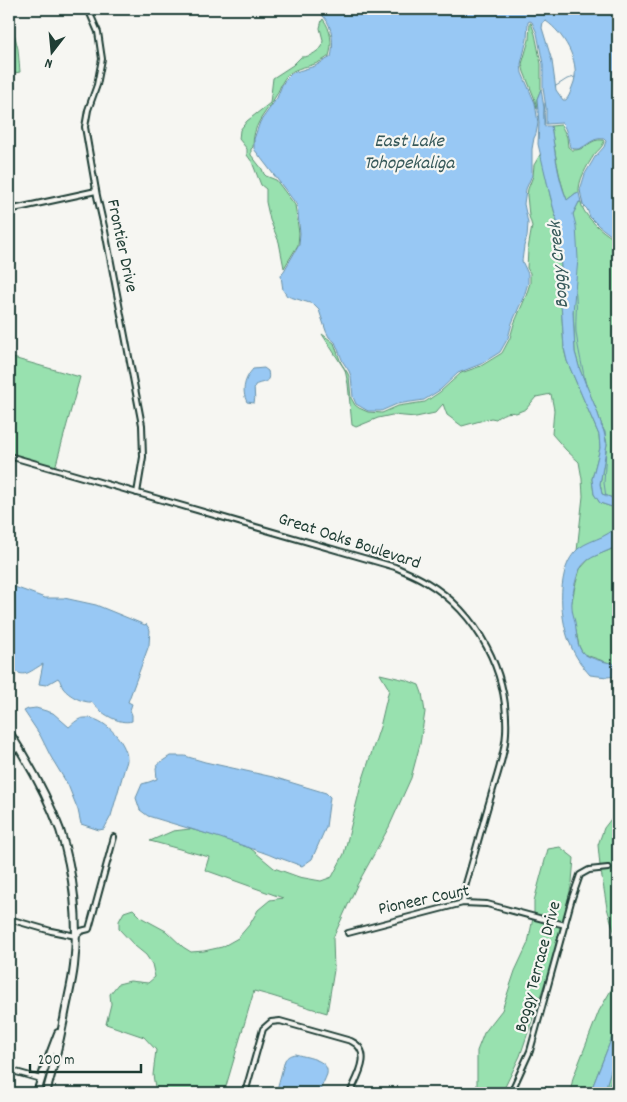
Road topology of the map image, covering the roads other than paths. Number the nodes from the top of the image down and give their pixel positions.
1 (88, 9) edge
2 (96, 191) junction
3 (9, 210) edge
4 (9, 456) edge
5 (136, 493) junction
6 (9, 732) edge
7 (18, 747) junction
8 (9, 755) edge
9 (114, 837) dead end
10 (608, 868) dead end
11 (464, 903) junction
12 (9, 919) edge
13 (565, 925) junction
14 (348, 933) dead end
15 (76, 936) junction
16 (64, 1016) junction
17 (9, 1070) edge
18 (52, 1074) junction
19 (41, 1079) junction
20 (47, 1092) edge
21 (37, 1093) edge
22 (245, 1093) edge
23 (350, 1093) edge
24 (514, 1093) edge

1 - 2 street, Frontier Drive
2 - 3 street
2 - 5 street, Frontier Drive
4 - 5 street, Great Oaks Boulevard
5 - 11 street, Great Oaks Boulevard
6 - 7 main road
7 - 8 street
7 - 15 main road
9 - 15 street
10 - 13 street, Boggy Terrace Drive
11 - 13 street, Pioneer Court
11 - 14 street, Pioneer Court
12 - 15 street
13 - 24 street, Boggy Terrace Drive
15 - 16 main road
16 - 18 main road
16 - 19 main road
17 - 19 street
18 - 19 main road
18 - 20 main road
19 - 20 main road
19 - 21 main road
22 - 23 street

